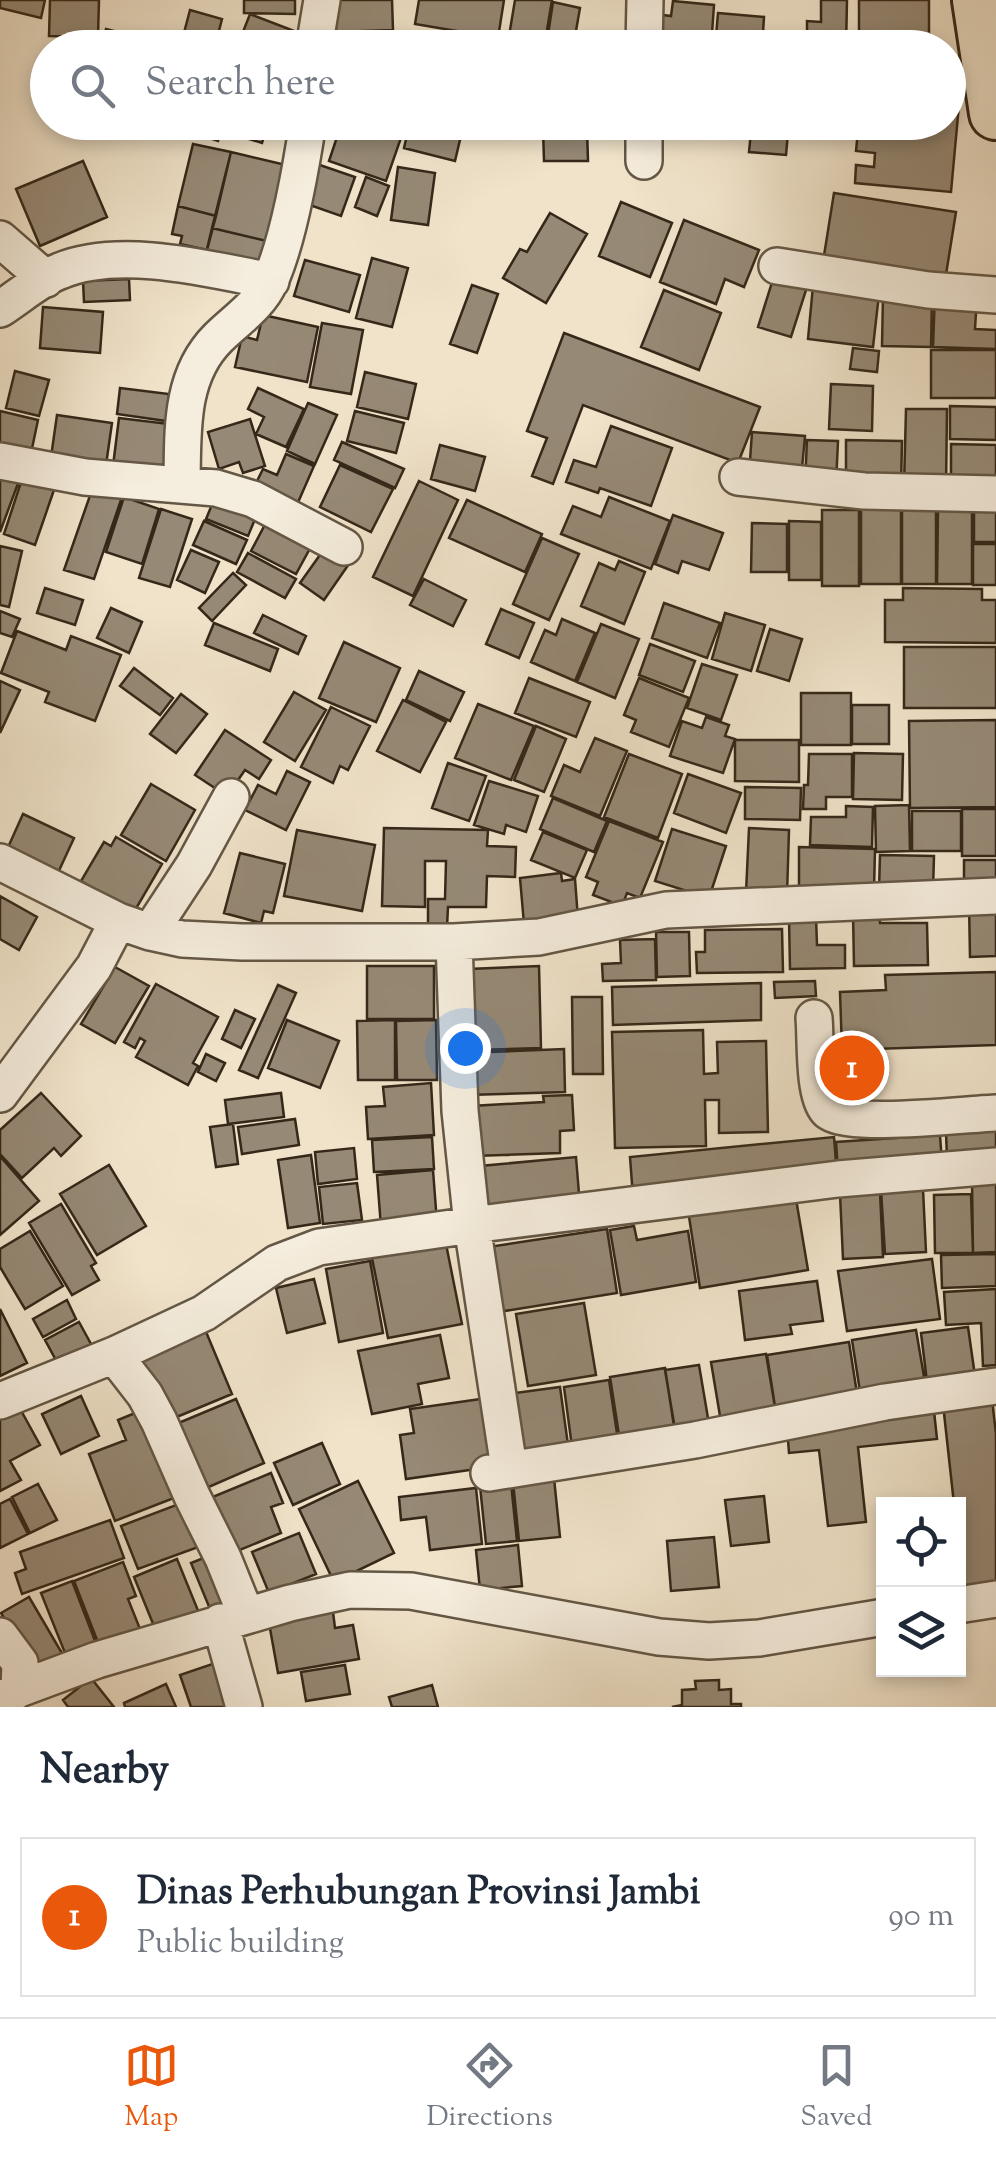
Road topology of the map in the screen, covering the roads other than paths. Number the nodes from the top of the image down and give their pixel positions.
1 (322, 0) edge
2 (645, 0) edge
3 (979, 0) edge
4 (317, 30) edge
5 (644, 30) edge
6 (996, 113) edge
7 (305, 140) edge
8 (644, 140) edge
9 (644, 160) dead end
10 (0, 239) edge
11 (777, 266) dead end
12 (46, 280) junction
13 (270, 281) junction
14 (996, 295) edge
15 (0, 309) edge
16 (0, 461) edge
17 (738, 476) dead end
18 (182, 484) junction
19 (996, 494) edge
20 (344, 547) dead end
21 (231, 797) dead end
22 (0, 862) edge
23 (996, 896) edge
24 (105, 914) junction
25 (454, 942) junction
26 (814, 1018) dead end
27 (0, 1094) edge
28 (996, 1113) edge
29 (996, 1166) edge
30 (472, 1225) junction
31 (114, 1355) junction
32 (996, 1386) edge
33 (0, 1400) edge
34 (996, 1599) edge
35 (966, 1604) edge
36 (876, 1618) edge
37 (233, 1619) junction
38 (0, 1636) edge
39 (9, 1695) edge
40 (244, 1707) edge

1 - 4 street
2 - 5 street
3 - 6 highway
7 - 13 street
8 - 9 street
10 - 12 street
11 - 14 street
12 - 13 street
12 - 15 street
13 - 18 street
16 - 18 street
17 - 19 street
18 - 20 street
21 - 24 street
22 - 24 street
23 - 25 street
24 - 25 street
24 - 27 street
25 - 30 street
26 - 28 street
29 - 30 street
30 - 31 street
30 - 32 street
31 - 33 street
31 - 37 street
34 - 35 street
36 - 37 street
37 - 39 street
37 - 40 street
38 - 39 street

